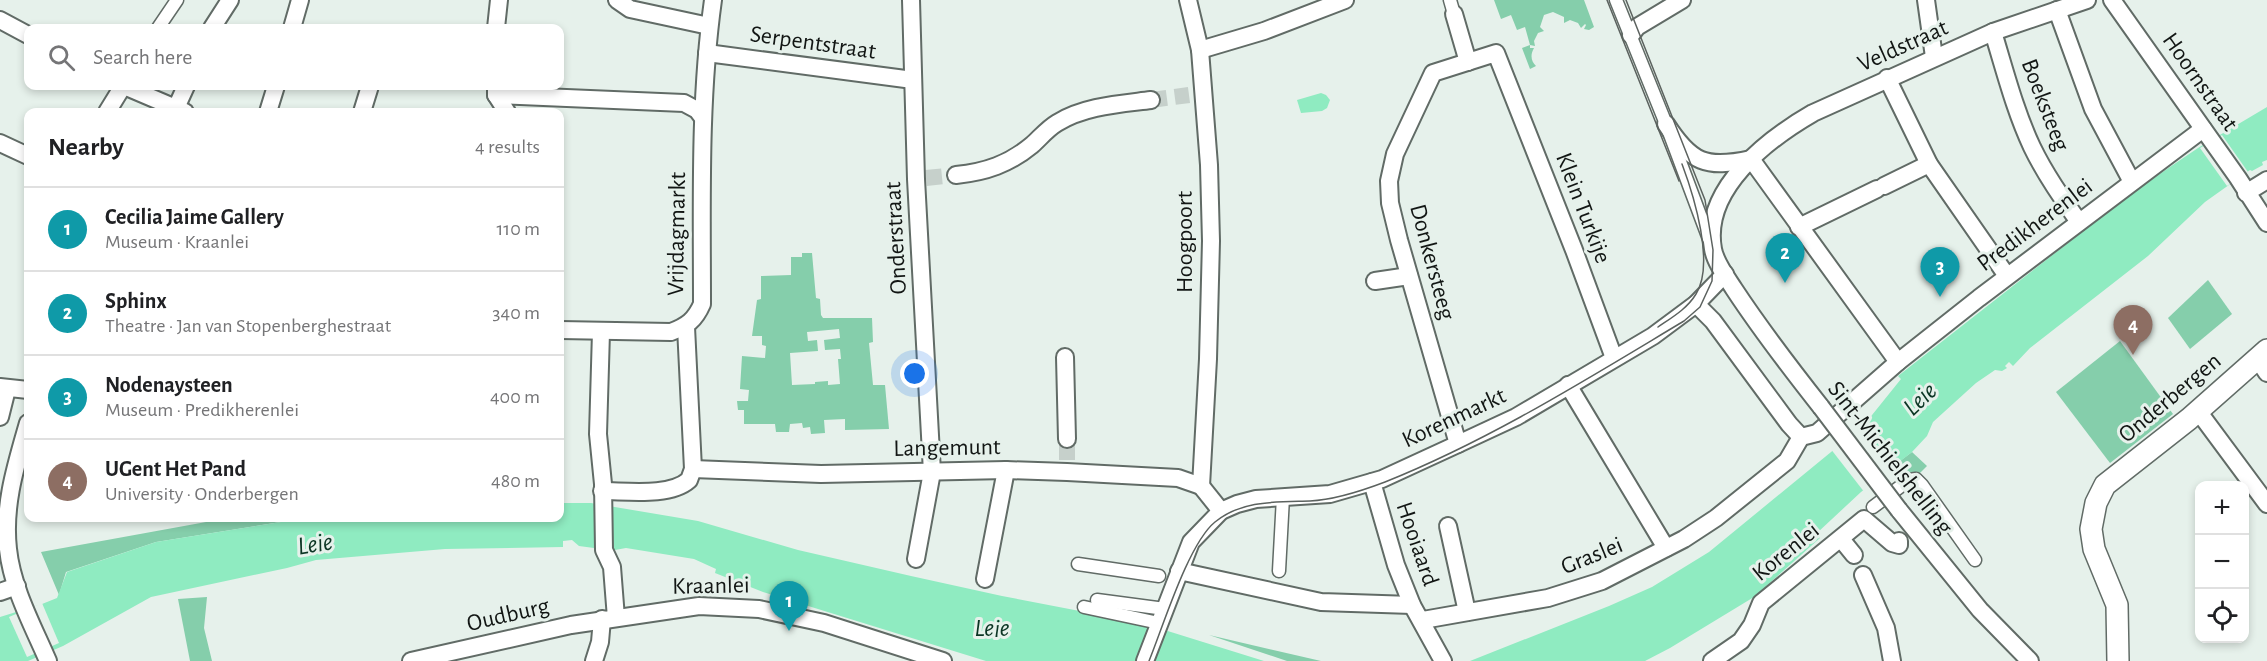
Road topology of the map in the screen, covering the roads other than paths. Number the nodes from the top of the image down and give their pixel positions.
1 (177, 0) edge
2 (230, 0) edge
3 (300, 0) edge
4 (499, 0) edge
5 (617, 0) edge
6 (713, 0) edge
7 (911, 0) edge
8 (1188, 0) edge
9 (1345, 0) edge
10 (1616, 0) edge
11 (1682, 0) edge
12 (1926, 0) edge
13 (2087, 0) edge
14 (2112, 0) edge
15 (1452, 7) edge
16 (2057, 10) junction
17 (0, 20) edge
18 (161, 24) edge
19 (215, 24) edge
20 (293, 24) edge
21 (496, 24) edge
22 (709, 26) junction
23 (1993, 32) junction
24 (24, 33) edge
25 (1631, 35) junction
26 (1200, 50) junction
27 (707, 53) junction
28 (1934, 57) junction
29 (1468, 62) junction
30 (1887, 78) junction
31 (913, 80) junction
32 (121, 90) edge
33 (134, 90) edge
34 (185, 90) edge
35 (275, 90) edge
36 (369, 90) edge
37 (496, 90) edge
38 (1151, 100) tunnel mouth
39 (110, 108) edge
40 (176, 108) edge
41 (181, 108) edge
42 (269, 108) edge
43 (363, 108) edge
44 (505, 108) edge
45 (703, 118) junction
46 (1666, 124) junction
47 (2207, 135) junction
48 (0, 142) edge
49 (24, 154) edge
50 (1751, 159) junction
51 (1929, 164) junction
52 (956, 175) tunnel mouth
53 (2267, 180) edge
54 (2132, 182) junction
55 (2246, 193) junction
56 (2079, 222) junction
57 (2267, 223) edge
58 (1799, 227) junction
59 (1713, 250) junction
60 (1725, 274) junction
61 (1409, 276) junction
62 (2007, 276) junction
63 (1374, 281) dead end
64 (1696, 304) junction
65 (686, 327) junction
66 (564, 330) edge
67 (601, 332) junction
68 (1065, 357) dead end
69 (1614, 358) junction
70 (2264, 360) edge
71 (1898, 362) junction
72 (1568, 385) junction
73 (4, 388) edge
74 (24, 390) edge
75 (2198, 411) junction
76 (0, 417) edge
77 (1801, 437) junction
78 (24, 438) edge
79 (1067, 439) tunnel mouth
80 (1458, 444) junction
81 (693, 469) junction
82 (1006, 470) junction
83 (932, 472) junction
84 (1364, 484) junction
85 (1201, 486) junction
86 (602, 495) junction
87 (1288, 497) junction
88 (2267, 504) edge
89 (1221, 511) junction
90 (1869, 513) junction
91 (1448, 526) dead end
92 (1841, 539) junction
93 (1899, 541) dead end
94 (1666, 548) junction
95 (1854, 555) dead end
96 (916, 559) dead end
97 (1974, 560) dead end
98 (1078, 564) dead end
99 (1179, 571) junction
100 (1863, 575) dead end
101 (1159, 576) dead end
102 (986, 579) dead end
103 (16, 586) junction
104 (0, 592) edge
105 (1282, 595) junction
106 (1097, 600) dead end
107 (1413, 605) junction
108 (1084, 607) dead end
109 (1467, 612) junction
110 (609, 618) junction
111 (1161, 620) junction
112 (1422, 620) junction
113 (45, 655) edge
114 (471, 655) edge
115 (925, 658) edge
116 (411, 661) edge
117 (594, 661) edge
118 (943, 661) edge
119 (1145, 661) edge
120 (1443, 661) edge
121 (1712, 661) edge
122 (1892, 661) edge
123 (2030, 661) edge
124 (2118, 661) edge

1 - 18 street
2 - 19 street
3 - 20 street
4 - 21 street
5 - 22 street
6 - 22 street, Vrijdagmarkt
7 - 31 street, Onderstraat
8 - 26 street, Hoogpoort
9 - 26 street
10 - 25 street
11 - 25 street
12 - 28 street
13 - 16 street, Veldstraat
14 - 47 street, Hoornstraat
15 - 29 street
16 - 23 street, Veldstraat
16 - 54 street
17 - 24 street
22 - 27 street, Vrijdagmarkt
23 - 28 street, Veldstraat
23 - 56 street, Boeksteeg
25 - 46 street
26 - 85 street, Hoogpoort
27 - 31 street, Serpentstraat
27 - 45 street, Vrijdagmarkt
28 - 30 street, Veldstraat
29 - 61 street, Donkersteeg
29 - 69 street, Klein Turkije
30 - 50 street, Veldstraat
30 - 51 street
31 - 83 street, Onderstraat
32 - 39 street
33 - 40 street
34 - 41 street
35 - 42 street
36 - 43 street
37 - 44 street
37 - 45 street
38 - 52 street
45 - 65 street, Vrijdagmarkt
46 - 50 street
46 - 59 street
47 - 54 street, Predikherenlei
47 - 55 street, Hoornstraat
48 - 49 street
50 - 58 street
50 - 59 street, Veldstraat
51 - 58 street
51 - 62 street
53 - 55 street
54 - 56 street, Predikherenlei
55 - 57 street, Hoornstraat
56 - 62 street, Predikherenlei
58 - 71 street
59 - 60 street
60 - 64 street, Korenmarkt
60 - 123 street, Sint-Michielshelling, bridge
61 - 63 street
61 - 80 street, Donkersteeg
62 - 71 street, Predikherenlei
64 - 69 street, Korenmarkt
64 - 77 street
65 - 67 street, Vrijdagmarkt
65 - 81 street
66 - 67 street, Vrijdagmarkt
67 - 86 street
68 - 79 street
69 - 72 street, Korenmarkt
70 - 75 street, Onderbergen
71 - 77 street, Predikherenlei
72 - 80 street, Korenmarkt
72 - 94 street
73 - 74 street
73 - 76 street
75 - 88 street
75 - 124 street, Onderbergen
77 - 94 street, Graslei
78 - 103 street
80 - 84 street, Korenmarkt
81 - 83 street, Langemunt
81 - 86 street
82 - 83 street, Langemunt
82 - 85 street, Langemunt
82 - 102 street
83 - 96 street, Onderstraat
84 - 87 street, Korenmarkt
84 - 107 street, Hooiaard
85 - 89 street
86 - 110 street
87 - 89 street, Korenmarkt
87 - 105 street
89 - 99 street
90 - 92 street, Korenlei
90 - 93 street
90 - 97 street
91 - 109 street
92 - 95 street
92 - 121 street, Korenlei
94 - 109 street, Graslei
98 - 101 street
99 - 105 street
99 - 111 street
100 - 122 street
103 - 104 street
103 - 113 street
105 - 107 street
106 - 111 street
107 - 112 street, Hooiaard
108 - 111 street
109 - 112 street, Graslei
110 - 114 street, Oudburg
110 - 115 street, Kraanlei
110 - 117 street
111 - 119 street
112 - 120 street
114 - 116 street, Oudburg
115 - 118 street, Kraanlei

